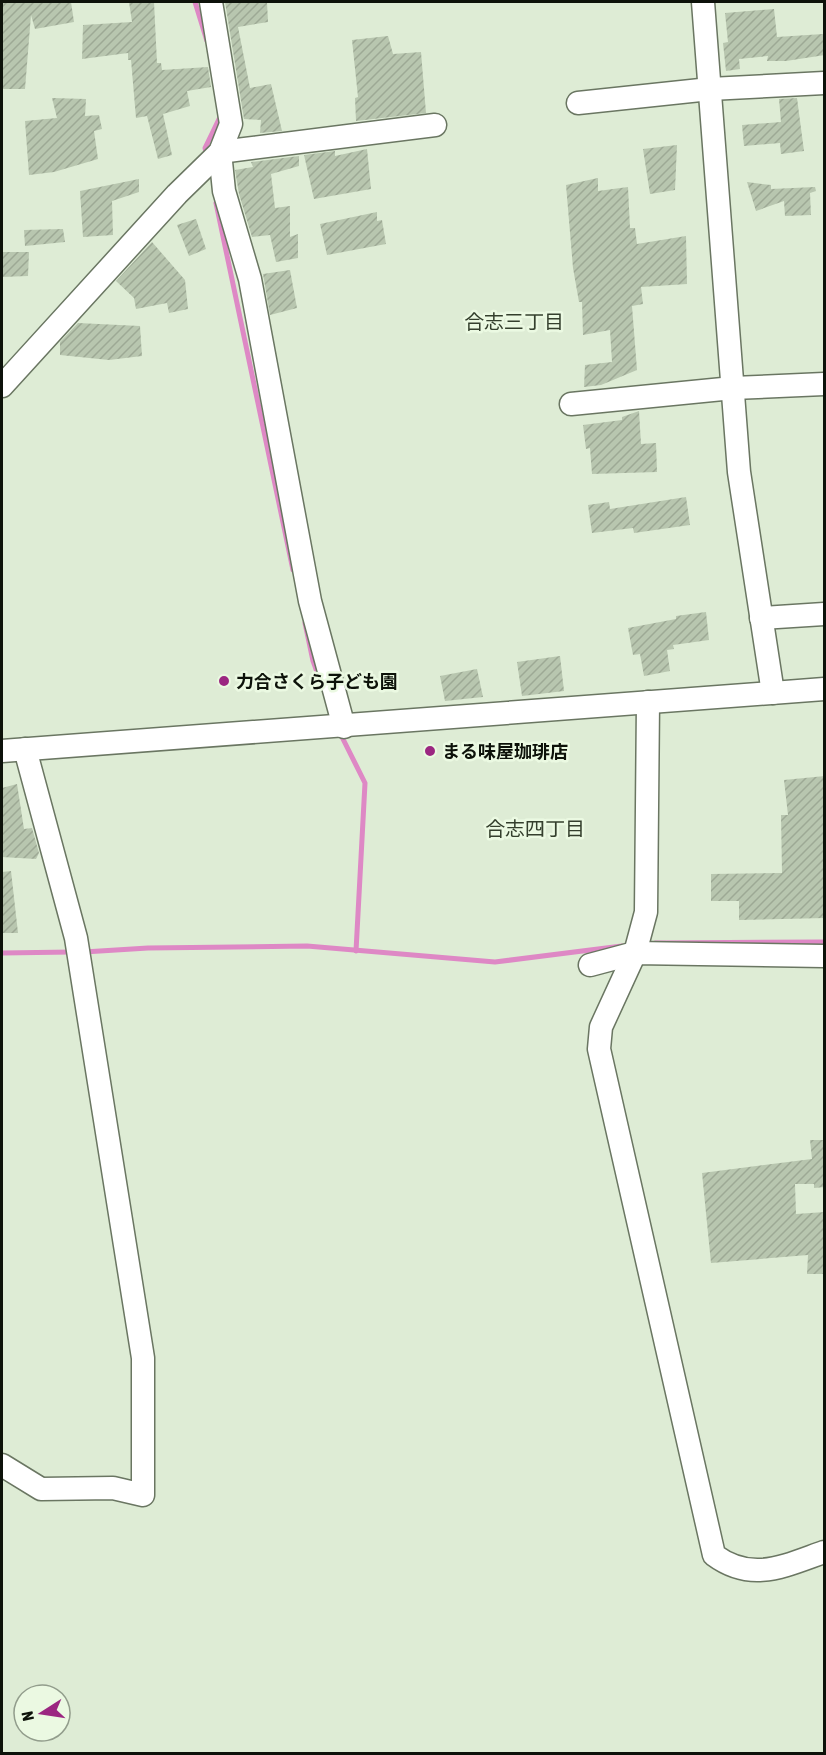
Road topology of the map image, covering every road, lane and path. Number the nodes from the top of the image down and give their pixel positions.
1 (211, 2) edge
2 (703, 2) edge
3 (824, 88) edge
4 (710, 89) junction
5 (578, 103) dead end
6 (435, 125) dead end
7 (220, 152) junction
8 (825, 384) edge
9 (2, 386) edge
10 (733, 388) junction
11 (572, 404) dead end
12 (825, 614) edge
13 (761, 618) junction
14 (825, 689) edge
15 (773, 693) junction
16 (648, 702) junction
17 (344, 727) junction
18 (25, 749) junction
19 (2, 751) edge
20 (635, 953) junction
21 (825, 956) edge
22 (590, 965) dead end
23 (2, 1465) edge
24 (825, 1552) edge

1 - 7 street
2 - 4 street
3 - 4 street
4 - 5 street
4 - 10 street
6 - 7 street
7 - 9 street
7 - 17 street
8 - 10 street
10 - 11 street
10 - 13 street
12 - 13 street
13 - 15 street
14 - 15 street
15 - 16 street
16 - 17 street
16 - 20 street
17 - 18 street
18 - 19 street
18 - 23 street
20 - 21 street
20 - 22 street
20 - 24 street

